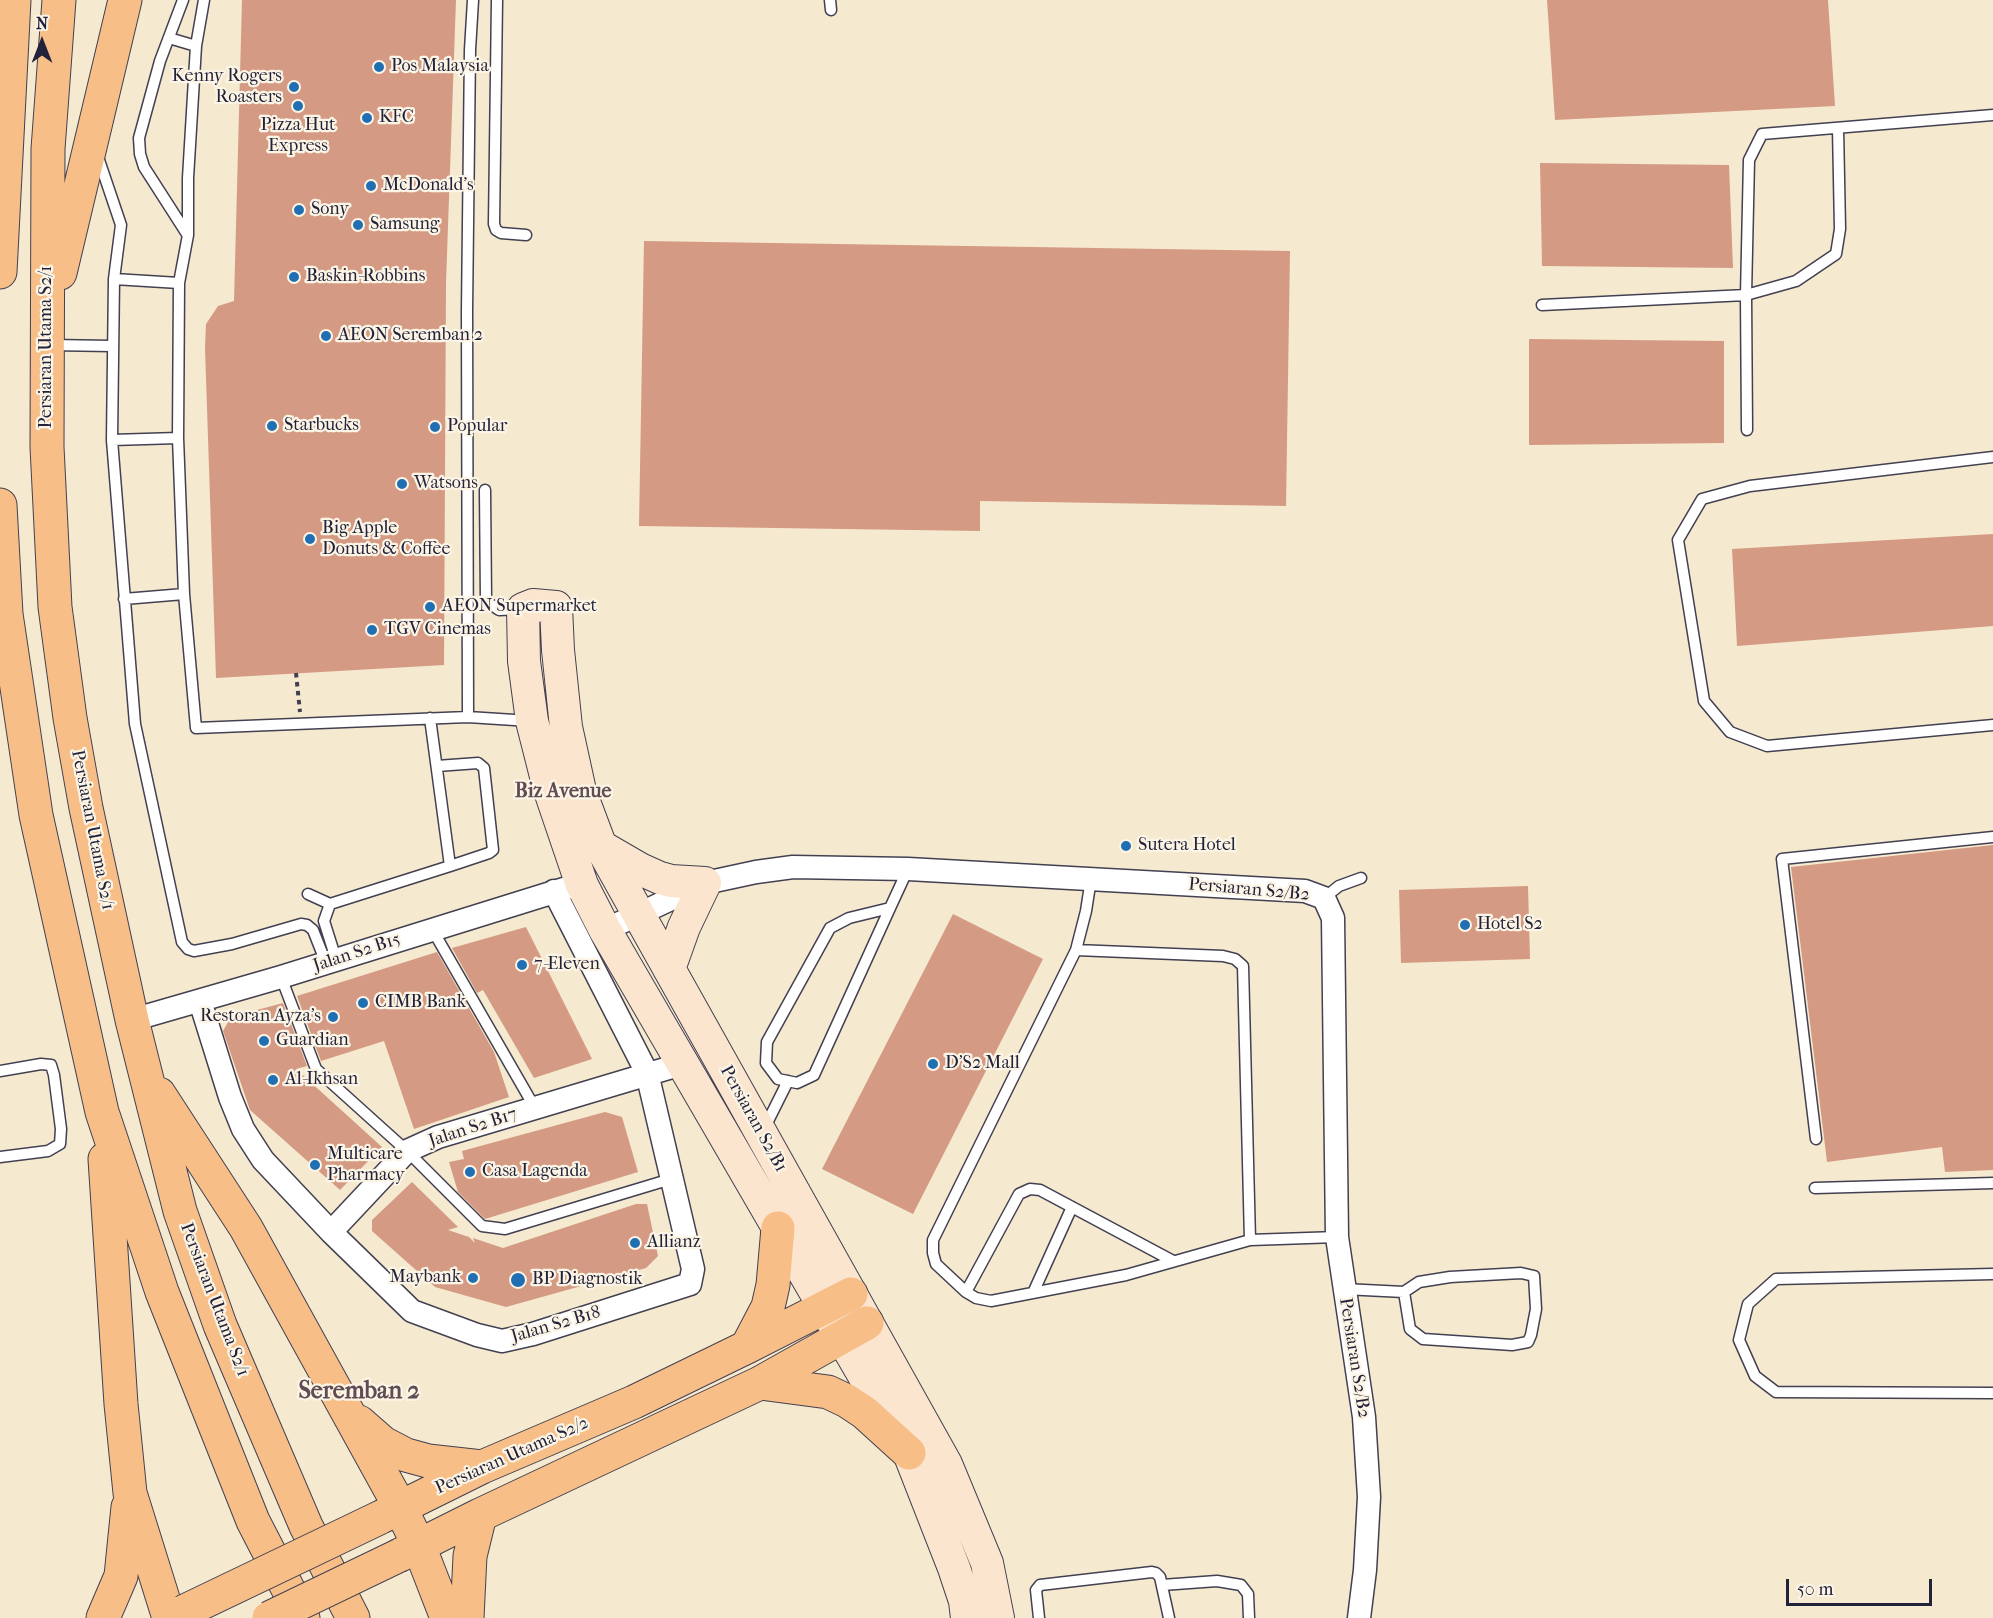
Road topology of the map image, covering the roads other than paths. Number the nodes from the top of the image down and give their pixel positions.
1 (14, 0) edge
2 (59, 0) edge
3 (125, 0) edge
4 (183, 0) edge
5 (204, 0) edge
6 (473, 0) edge
7 (497, 0) edge
8 (169, 38) junction
9 (196, 46) junction
10 (1993, 115) edge
11 (1838, 128) junction
12 (92, 140) junction
13 (188, 234) junction
14 (526, 236) dead end
15 (0, 272) edge
16 (114, 279) junction
17 (179, 283) junction
18 (1746, 295) junction
19 (1542, 305) dead end
20 (47, 335) junction
21 (112, 346) junction
22 (1747, 430) dead end
23 (178, 438) junction
24 (112, 440) junction
25 (1993, 457) edge
26 (485, 490) dead end
27 (0, 505) edge
28 (184, 594) junction
29 (124, 599) junction
30 (523, 609) junction
31 (468, 717) junction
32 (430, 718) junction
33 (532, 721) junction
34 (1993, 725) edge
35 (437, 766) junction
36 (1993, 837) edge
37 (601, 847) junction
38 (450, 866) junction
39 (908, 869) junction
40 (1361, 878) dead end
41 (1091, 879) junction
42 (705, 884) junction
43 (568, 888) junction
44 (308, 894) dead end
45 (1324, 898) junction
46 (330, 904) junction
47 (890, 908) junction
48 (639, 915) junction
49 (432, 929) junction
50 (605, 930) junction
51 (1076, 950) junction
52 (331, 961) junction
53 (669, 969) junction
54 (281, 977) junction
55 (200, 1001) junction
56 (132, 1020) junction
57 (682, 1064) junction
58 (0, 1071) edge
59 (145, 1072) junction
60 (647, 1073) junction
61 (788, 1081) junction
62 (535, 1108) junction
63 (102, 1112) junction
64 (761, 1134) junction
65 (1816, 1139) dead end
66 (407, 1151) junction
67 (0, 1157) edge
68 (671, 1179) junction
69 (1993, 1183) edge
70 (1815, 1188) dead end
71 (1072, 1207) junction
72 (778, 1228) junction
73 (330, 1232) junction
74 (1337, 1237) junction
75 (1250, 1240) junction
76 (1173, 1261) junction
77 (1993, 1274) edge
78 (1344, 1289) junction
79 (966, 1292) junction
80 (1404, 1292) junction
81 (1033, 1293) junction
82 (838, 1301) junction
83 (854, 1330) junction
84 (747, 1347) junction
85 (760, 1383) junction
86 (1993, 1394) edge
87 (348, 1413) junction
88 (909, 1453) junction
89 (482, 1467) junction
90 (130, 1493) junction
91 (389, 1512) junction
92 (480, 1515) junction
93 (410, 1550) junction
94 (1162, 1585) junction
95 (175, 1616) edge
96 (103, 1618) edge
97 (269, 1618) edge
98 (303, 1618) edge
99 (353, 1618) edge
100 (447, 1618) edge
101 (467, 1618) edge
102 (967, 1618) edge
103 (998, 1618) edge
104 (1039, 1618) edge
105 (1169, 1618) edge
106 (1249, 1618) edge
107 (1359, 1618) edge

1 - 15 main road
2 - 20 main road, Persiaran Utama S2/1
3 - 12 main road
4 - 8 lane
5 - 9 lane
6 - 31 lane
7 - 14 lane
8 - 9 lane
8 - 13 lane
9 - 13 lane
10 - 11 lane
11 - 18 lane
11 - 18 lane
12 - 16 lane
12 - 20 main road
13 - 17 lane
16 - 17 lane
16 - 21 lane
17 - 23 lane
18 - 19 lane
18 - 22 lane
20 - 21 lane
20 - 56 main road, Persiaran Utama S2/1
21 - 24 lane
23 - 24 lane
23 - 28 lane
24 - 29 lane
25 - 34 lane
26 - 30 lane
27 - 63 main road
28 - 29 lane
28 - 32 lane
29 - 52 lane
30 - 33 street, Persiaran S2/B1
30 - 37 street, Persiaran S2/B1
31 - 32 lane
31 - 33 lane
32 - 35 lane
33 - 43 street, Persiaran S2/B1
35 - 38 lane
35 - 38 lane
36 - 65 lane
37 - 42 street
37 - 48 street, Persiaran S2/B1
38 - 46 lane
39 - 41 street, Persiaran S2/B2
39 - 42 street, Persiaran S2/B2
39 - 47 lane
40 - 45 lane
41 - 45 street, Persiaran S2/B2
41 - 51 lane
42 - 48 street, Persiaran S2/B2
42 - 53 street
43 - 49 street, Jalan S2 B15
43 - 50 street, Persiaran S2/B1
43 - 60 street, Jalan S2 B18
44 - 46 lane
45 - 74 street, Persiaran S2/B2
46 - 52 lane
47 - 61 lane
47 - 61 lane
48 - 50 street, Persiaran S2/B2
48 - 53 street, Persiaran S2/B1
49 - 52 street, Jalan S2 B15
49 - 62 lane
50 - 57 street, Persiaran S2/B1
51 - 75 lane
51 - 79 lane
52 - 54 street, Jalan S2 B15
53 - 64 street, Persiaran S2/B1
54 - 55 street, Jalan S2 B15
54 - 66 lane
55 - 56 street, Jalan S2 B15
55 - 73 street, Jalan S2 B18
56 - 59 main road, Persiaran Utama S2/1
57 - 60 street, Jalan S2 B17
57 - 72 street, Persiaran S2/B1
58 - 67 lane
59 - 87 main road
59 - 99 main road, Persiaran Utama S2/1
60 - 62 street, Jalan S2 B17
60 - 68 street, Jalan S2 B18
61 - 64 lane
62 - 66 street, Jalan S2 B17
63 - 90 main road
63 - 98 main road
64 - 82 street, Persiaran S2/B1
66 - 68 lane
66 - 73 street, Jalan S2 B17
68 - 73 street, Jalan S2 B18
69 - 70 lane
71 - 76 lane
71 - 79 lane
71 - 81 lane
72 - 82 street, Persiaran S2/B1
72 - 84 main road
74 - 75 lane
74 - 78 street, Persiaran S2/B2
75 - 76 lane
76 - 81 lane
77 - 86 lane
78 - 80 lane
78 - 107 street, Persiaran S2/B2
79 - 81 lane
80 - 80 lane
82 - 83 street, Persiaran S2/B1
82 - 84 main road, Persiaran Utama S2/2
83 - 85 main road
83 - 88 street, Persiaran S2/B1
83 - 103 street, Persiaran S2/B1
84 - 89 main road, Persiaran Utama S2/2
85 - 88 main road
85 - 92 main road
87 - 89 main road
87 - 91 main road
88 - 102 street, Persiaran S2/B1
89 - 91 main road, Persiaran Utama S2/2
90 - 95 main road
90 - 96 main road
91 - 93 main road
91 - 95 main road, Persiaran Utama S2/2, bridge
92 - 93 main road
92 - 101 main road
93 - 97 main road, bridge
93 - 100 main road
94 - 104 lane
94 - 105 lane
94 - 106 lane

